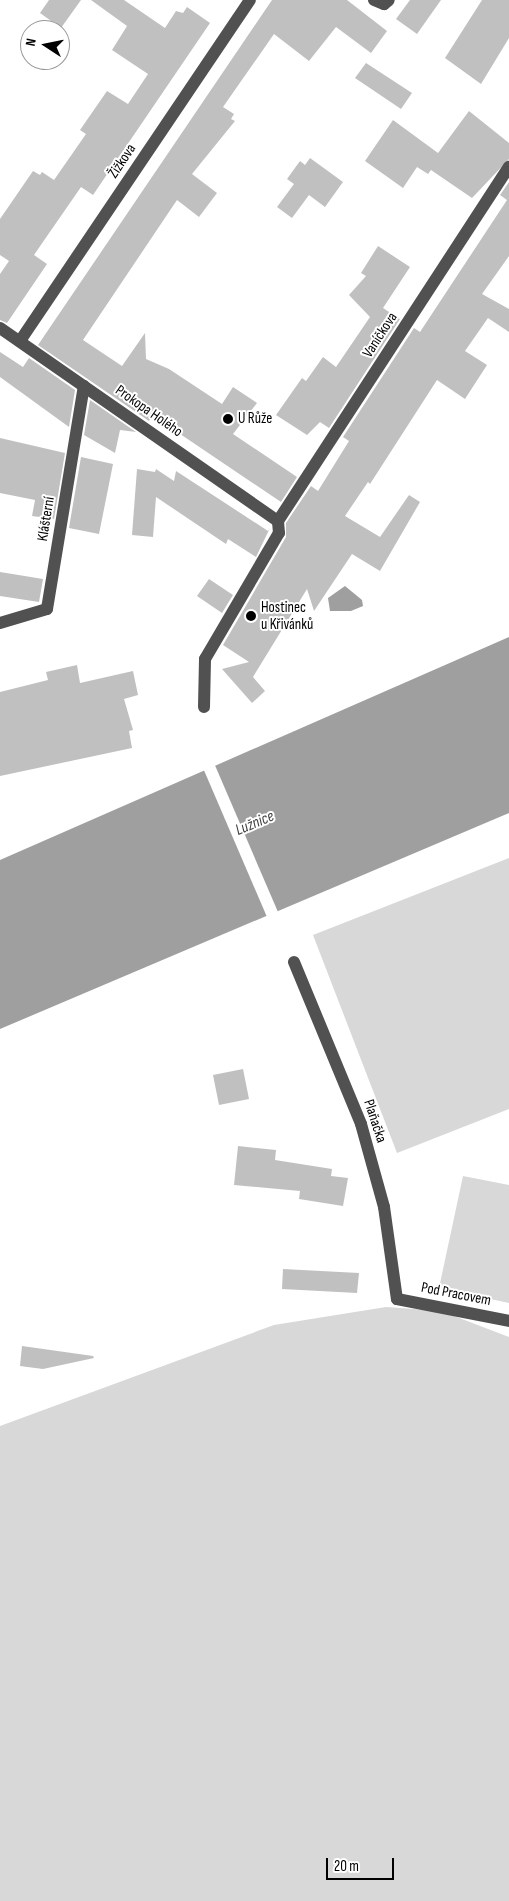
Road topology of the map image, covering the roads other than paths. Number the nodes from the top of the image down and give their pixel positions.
1 (250, 0) edge
2 (374, 0) edge
3 (389, 0) edge
4 (509, 167) edge
5 (0, 328) edge
6 (20, 341) junction
7 (84, 386) junction
8 (278, 521) junction
9 (0, 624) edge
10 (204, 707) dead end
11 (294, 962) dead end
12 (397, 1299) joint
13 (509, 1321) edge

1 - 6 street, Žižkova
2 - 3 street
4 - 8 street, Vaníčkova
5 - 6 street, Prokopa Holého
6 - 7 street, Prokopa Holého
7 - 8 street, Prokopa Holého
7 - 9 street, Klášterní
8 - 10 street
11 - 12 street, Plaňačka
12 - 13 street, Pod Pracovem

